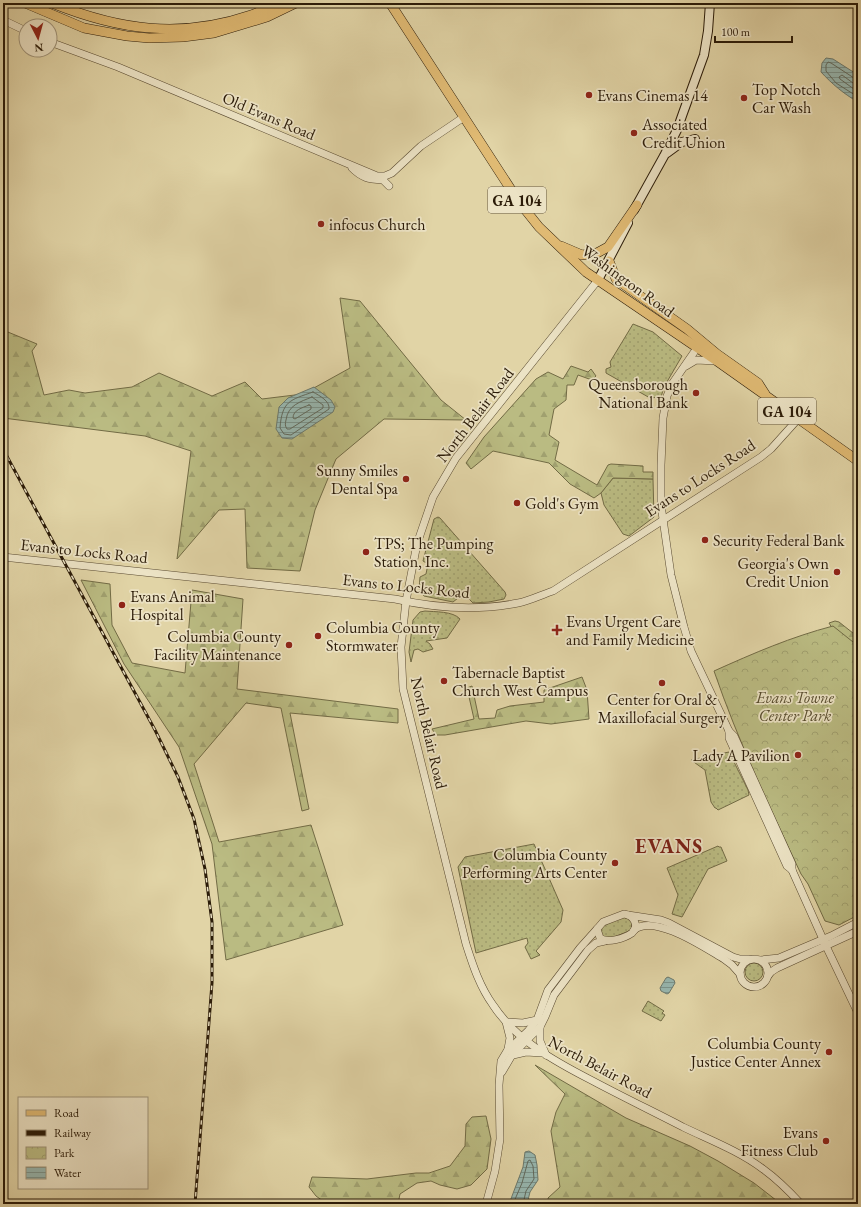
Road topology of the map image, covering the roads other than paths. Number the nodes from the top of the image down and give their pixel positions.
1 (25, 3) edge
2 (52, 3) edge
3 (279, 3) edge
4 (296, 3) edge
5 (385, 3) edge
6 (710, 3) edge
7 (392, 6) edge
8 (3, 20) edge
9 (18, 27) edge
10 (58, 45) edge
11 (464, 117) junction
12 (695, 139) dead end
13 (664, 156) junction
14 (350, 166) junction
15 (389, 186) dead end
16 (637, 206) junction
17 (555, 244) junction
18 (610, 261) junction
19 (598, 280) junction
20 (697, 348) junction
21 (717, 361) junction
22 (683, 368) junction
23 (767, 397) junction
24 (798, 419) junction
25 (858, 461) edge
26 (663, 519) junction
27 (3, 557) edge
28 (406, 602) junction
29 (628, 915) junction
30 (858, 922) edge
31 (597, 929) junction
32 (634, 930) junction
33 (858, 931) edge
34 (605, 941) junction
35 (824, 942) junction
36 (749, 959) junction
37 (761, 960) junction
38 (740, 974) junction
39 (768, 976) junction
40 (559, 982) junction
41 (858, 1013) edge
42 (537, 1020) junction
43 (506, 1022) junction
44 (540, 1027) junction
45 (524, 1038) junction
46 (510, 1053) junction
47 (544, 1054) junction
48 (486, 1204) edge
49 (801, 1204) edge

1 - 4 main road
2 - 3 main road
5 - 7 main road, Washington Road
6 - 13 main road, North Belair Road
7 - 11 main road, Washington Road / GA 104
8 - 9 street
10 - 14 street, Old Evans Road
11 - 14 street, Old Evans Road
11 - 17 main road, Washington Road / GA 104
12 - 13 main road
13 - 16 main road, North Belair Road
14 - 15 street
16 - 17 main road
16 - 18 main road, North Belair Road
17 - 19 main road, Washington Road / GA 104
18 - 19 main road, North Belair Road
18 - 23 main road, Washington Road
19 - 20 main road, Washington Road / GA 104
19 - 28 street, North Belair Road
20 - 21 main road, Washington Road / GA 104
20 - 22 street
21 - 22 street
21 - 23 main road, Washington Road / GA 104
22 - 26 street
23 - 24 main road, Washington Road / GA 104
24 - 25 main road, Washington Road / GA 104
24 - 26 street, Evans to Locks Road
26 - 28 street, Evans to Locks Road
26 - 35 street
27 - 28 street, Evans to Locks Road
28 - 43 street, North Belair Road
29 - 31 street
29 - 32 street
29 - 36 street
30 - 35 street
31 - 34 street
31 - 40 street
32 - 34 street
32 - 38 street
33 - 35 street
34 - 40 street
35 - 37 street
35 - 39 street
35 - 41 street
36 - 37 street
36 - 38 street
37 - 39 street
38 - 39 street
40 - 42 street
40 - 44 street
42 - 43 street
42 - 45 street
43 - 45 street, North Belair Road
43 - 46 street
44 - 45 street
44 - 47 street
45 - 46 street
45 - 47 street, North Belair Road
46 - 47 street
46 - 48 street
47 - 49 street, North Belair Road

